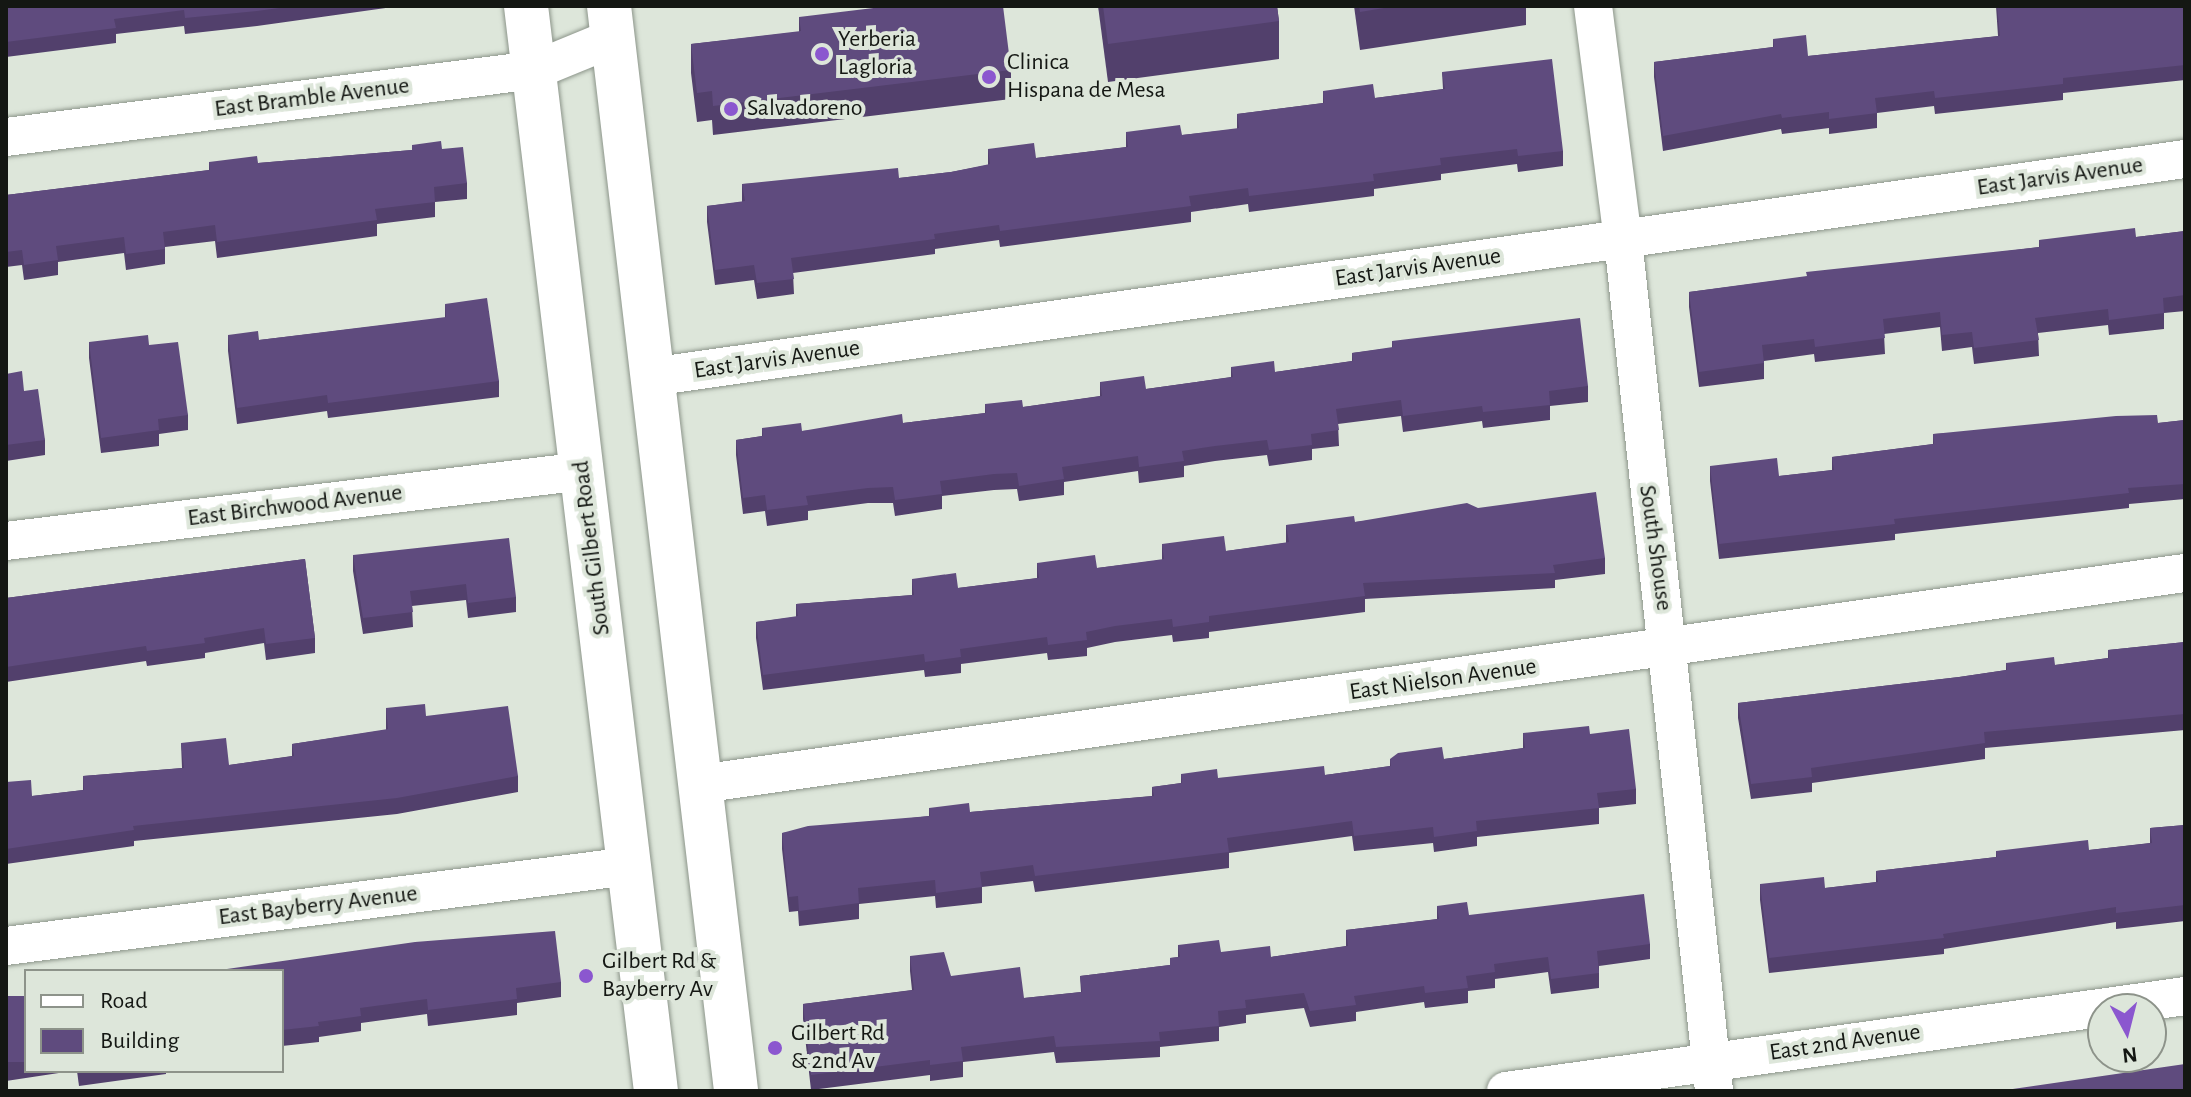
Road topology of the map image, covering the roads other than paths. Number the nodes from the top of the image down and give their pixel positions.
1 (526, 6) edge
2 (1593, 6) edge
3 (611, 22) edge
4 (535, 70) junction
5 (6, 137) edge
6 (2185, 159) edge
7 (1623, 239) junction
8 (651, 377) junction
9 (584, 471) junction
10 (6, 541) edge
11 (2185, 573) edge
12 (1668, 648) junction
13 (700, 784) junction
14 (630, 866) junction
15 (6, 946) edge
16 (2185, 996) edge
17 (1712, 1076) edge
18 (656, 1091) edge
19 (736, 1091) edge
20 (1506, 1091) edge

1 - 4 main road, South Gilbert Road
2 - 7 street, South Shouse
3 - 4 street, East Bramble Avenue
3 - 8 main road
4 - 5 street, East Bramble Avenue
4 - 9 main road, South Gilbert Road
6 - 7 street, East Jarvis Avenue
7 - 8 street, East Jarvis Avenue
7 - 12 street, South Shouse
8 - 13 main road
9 - 10 street, East Birchwood Avenue
9 - 14 main road, South Gilbert Road
11 - 12 street, East Nielson Avenue
12 - 13 street, East Nielson Avenue
12 - 17 street, South Shouse
13 - 19 main road
14 - 15 street, East Bayberry Avenue
14 - 18 main road, South Gilbert Road
16 - 17 street, East 2nd Avenue
17 - 20 street, East 2nd Avenue

